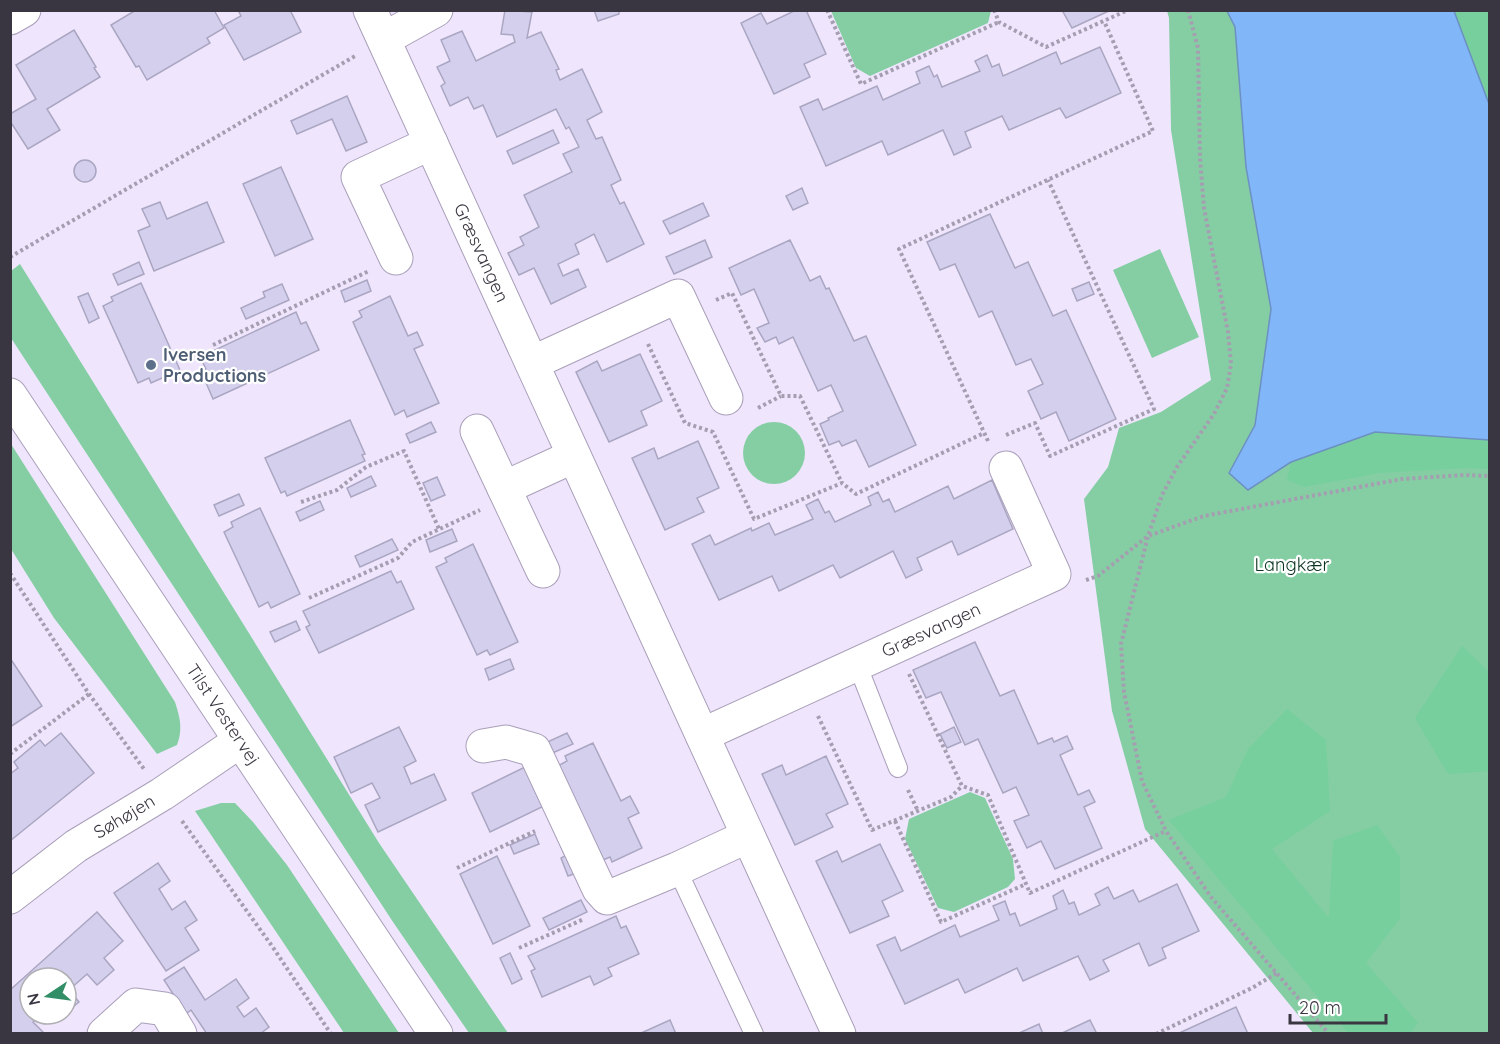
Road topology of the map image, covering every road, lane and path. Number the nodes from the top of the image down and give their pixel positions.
1 (24, 10) edge
2 (436, 10) edge
3 (828, 10) edge
4 (994, 10) edge
5 (1128, 10) edge
6 (1188, 10) edge
7 (10, 18) edge
8 (1104, 21) junction
9 (999, 22) junction
10 (377, 25) edge
11 (431, 143) junction
12 (1048, 180) junction
13 (10, 257) edge
14 (396, 258) joint
15 (686, 313) junction
16 (636, 316) junction
17 (213, 345) dead end
18 (532, 363) junction
19 (10, 395) edge
20 (726, 398) dead end
21 (477, 431) dead end
22 (984, 433) junction
23 (574, 456) junction
24 (1006, 468) dead end
25 (1490, 476) edge
26 (842, 483) junction
27 (506, 493) junction
28 (301, 502) dead end
29 (438, 529) junction
30 (1148, 536) junction
31 (543, 571) dead end
32 (1053, 574) junction
33 (309, 598) dead end
34 (896, 647) junction
35 (857, 664) junction
36 (805, 688) junction
37 (89, 694) dead end
38 (702, 735) junction
39 (240, 741) junction
40 (483, 747) dead end
41 (10, 754) edge
42 (898, 768) dead end
43 (962, 786) junction
44 (565, 816) junction
45 (895, 820) junction
46 (1166, 831) junction
47 (748, 836) junction
48 (457, 868) dead end
49 (677, 869) junction
50 (1026, 884) junction
51 (10, 897) edge
52 (607, 898) junction
53 (519, 948) dead end
54 (1277, 973) junction
55 (1159, 1033) edge
56 (104, 1034) edge
57 (180, 1034) edge
58 (436, 1034) edge
59 (754, 1034) edge
60 (839, 1034) edge
61 (1329, 1034) edge

1 - 7 street
2 - 10 street
3 - 9 path
4 - 9 path
5 - 8 path
6 - 30 path
8 - 9 path
8 - 12 path
10 - 11 street, Græsvangen
10 - 13 path
11 - 14 street
11 - 18 street, Græsvangen
12 - 22 path
12 - 22 path
14 - 17 path
15 - 16 street
15 - 20 street
15 - 26 path
16 - 18 street
16 - 26 path
18 - 23 street, Græsvangen
19 - 39 street, Tilst Vestervej
21 - 27 street
22 - 26 path
23 - 27 street
23 - 38 street, Græsvangen
24 - 32 street
25 - 30 path
27 - 29 path
27 - 31 street
28 - 29 path
29 - 33 path
30 - 32 path
30 - 46 path
32 - 34 street, Græsvangen
34 - 35 street, Græsvangen
34 - 43 path
35 - 36 street, Græsvangen
35 - 42 lane
36 - 38 street, Græsvangen
36 - 45 path
37 - 41 path
38 - 47 street, Græsvangen
39 - 51 street, Søhøjen
39 - 58 street, Tilst Vestervej
40 - 44 street
43 - 45 path
43 - 50 path
44 - 48 path
44 - 52 street
45 - 50 path
46 - 50 path
46 - 54 path
47 - 49 street
47 - 60 street, Græsvangen
49 - 52 street
49 - 59 lane
52 - 53 path
54 - 55 path
54 - 61 path
56 - 57 street

